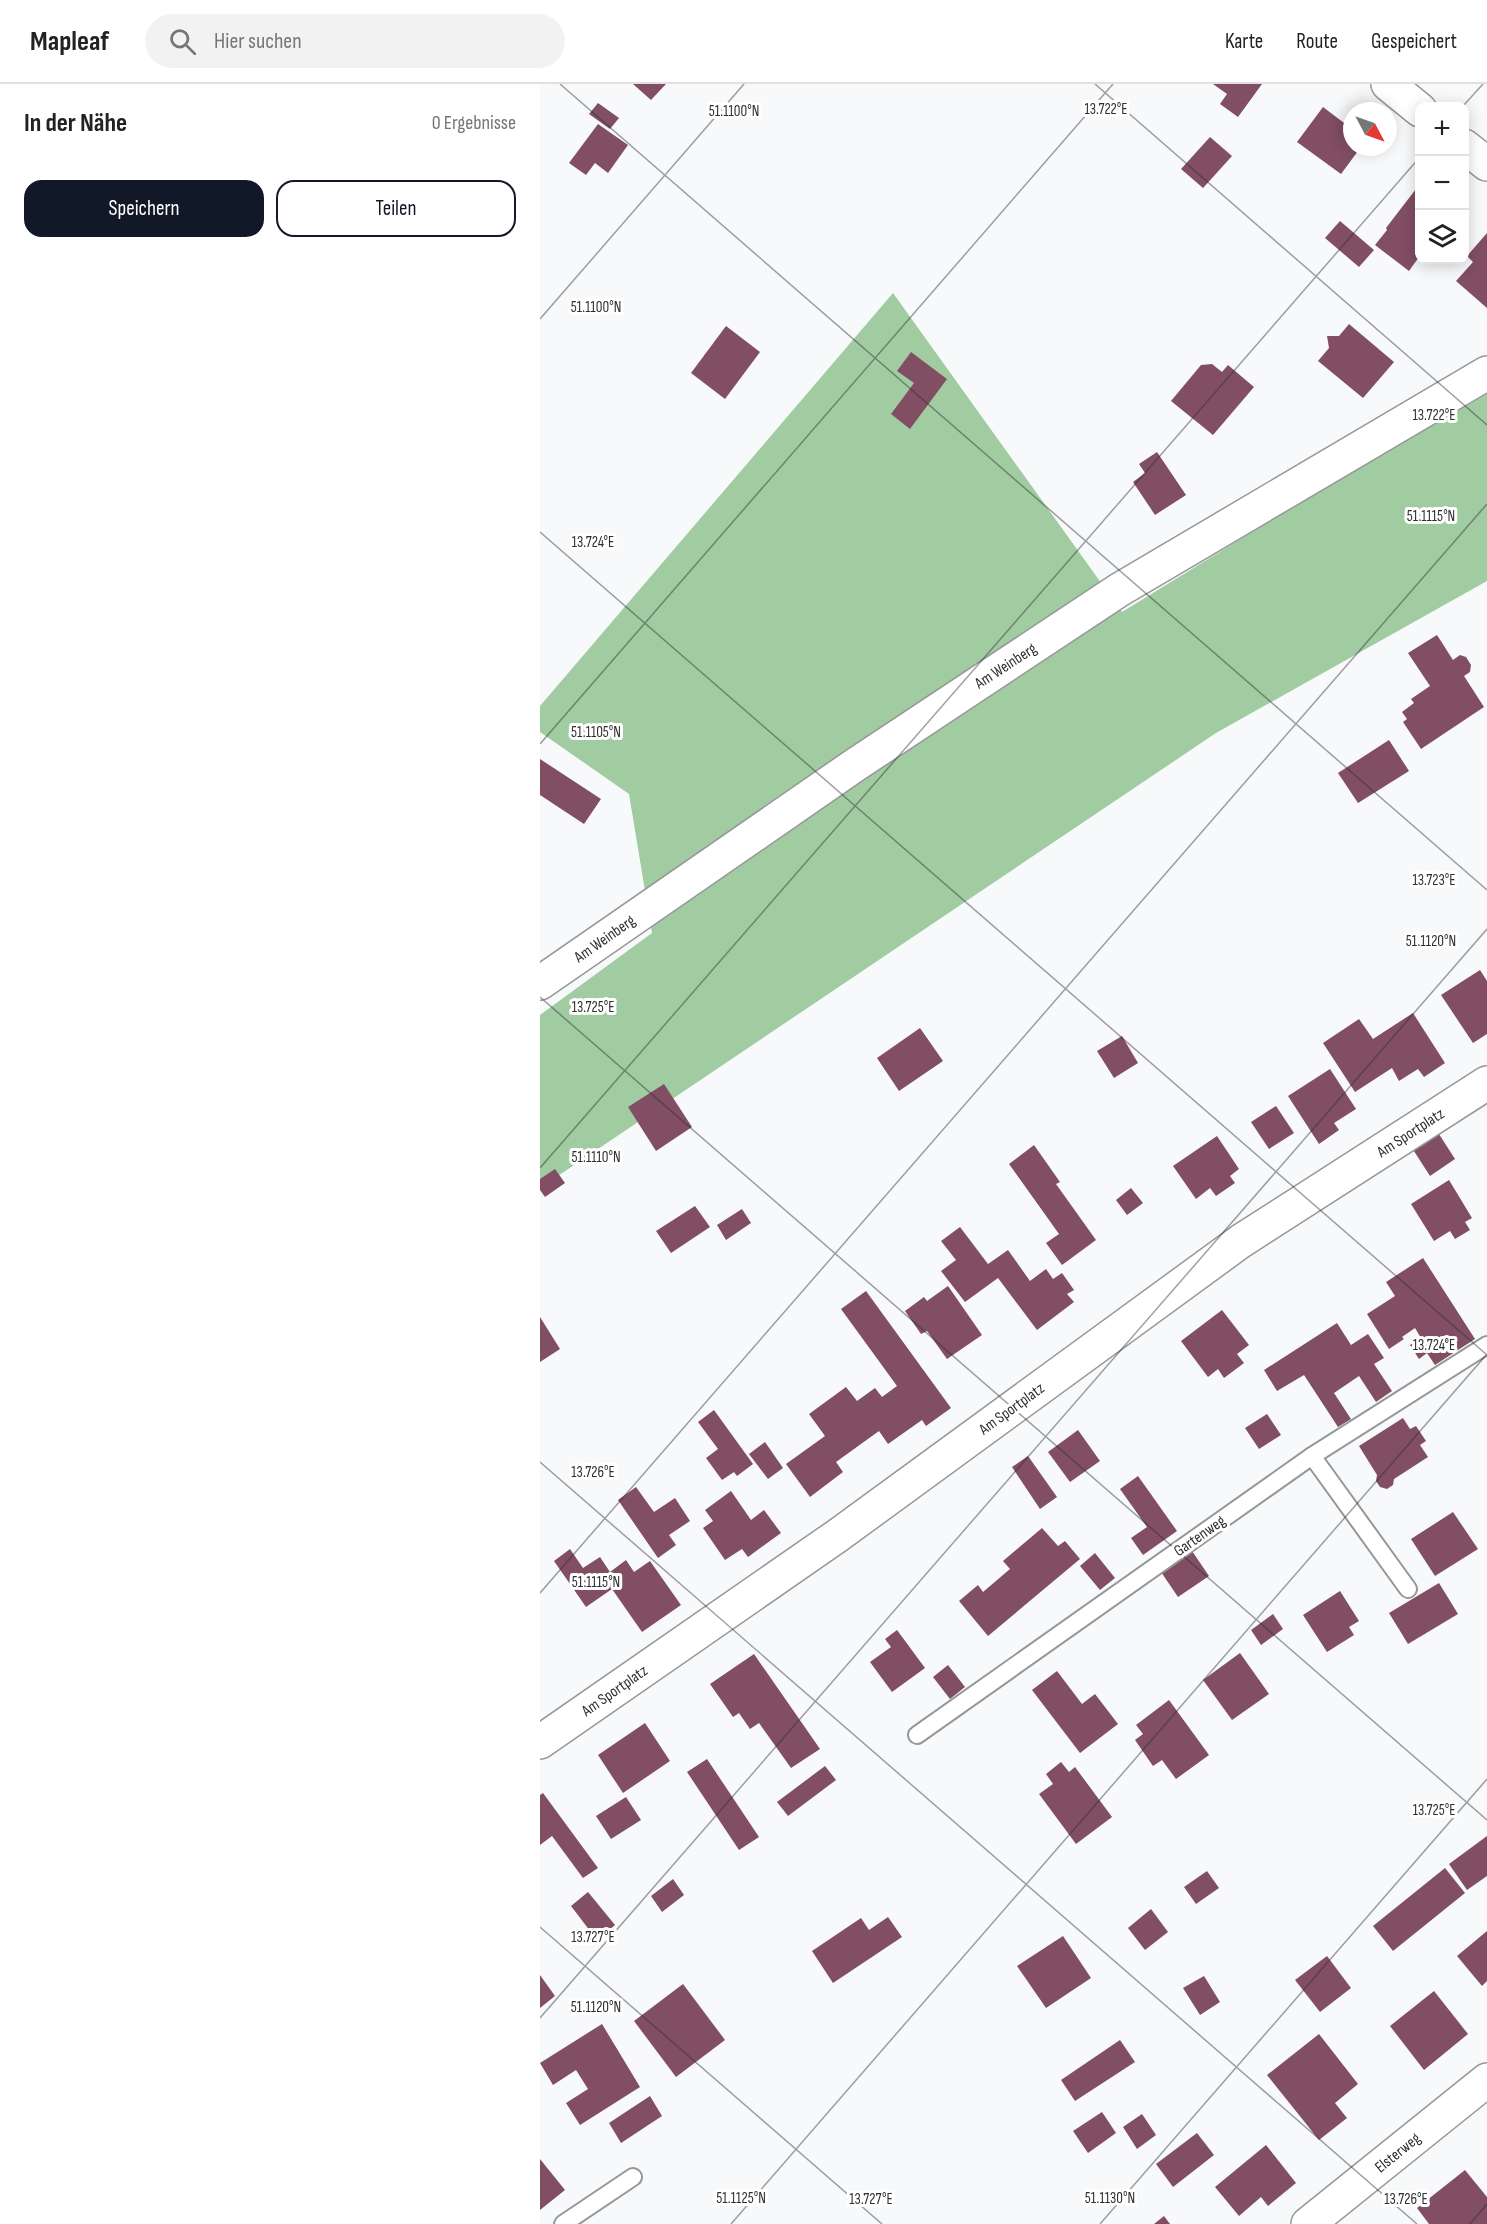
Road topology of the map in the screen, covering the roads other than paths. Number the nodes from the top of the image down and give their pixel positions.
1 (1388, 84) edge
2 (1415, 107) edge
3 (1469, 150) edge
4 (1487, 164) edge
5 (1487, 373) edge
6 (540, 982) edge
7 (1487, 1083) edge
8 (1487, 1345) edge
9 (1312, 1456) junction
10 (1408, 1589) dead end
11 (918, 1735) dead end
12 (540, 1742) edge
13 (1487, 2080) edge
14 (633, 2177) dead end
15 (562, 2224) edge
16 (1308, 2224) edge

1 - 2 street
3 - 4 street
5 - 6 street, Am Weinberg
7 - 12 street, Am Sportplatz
8 - 9 lane, Gartenweg
9 - 10 lane
9 - 11 lane, Gartenweg
13 - 16 street, Elsterweg
14 - 15 lane

